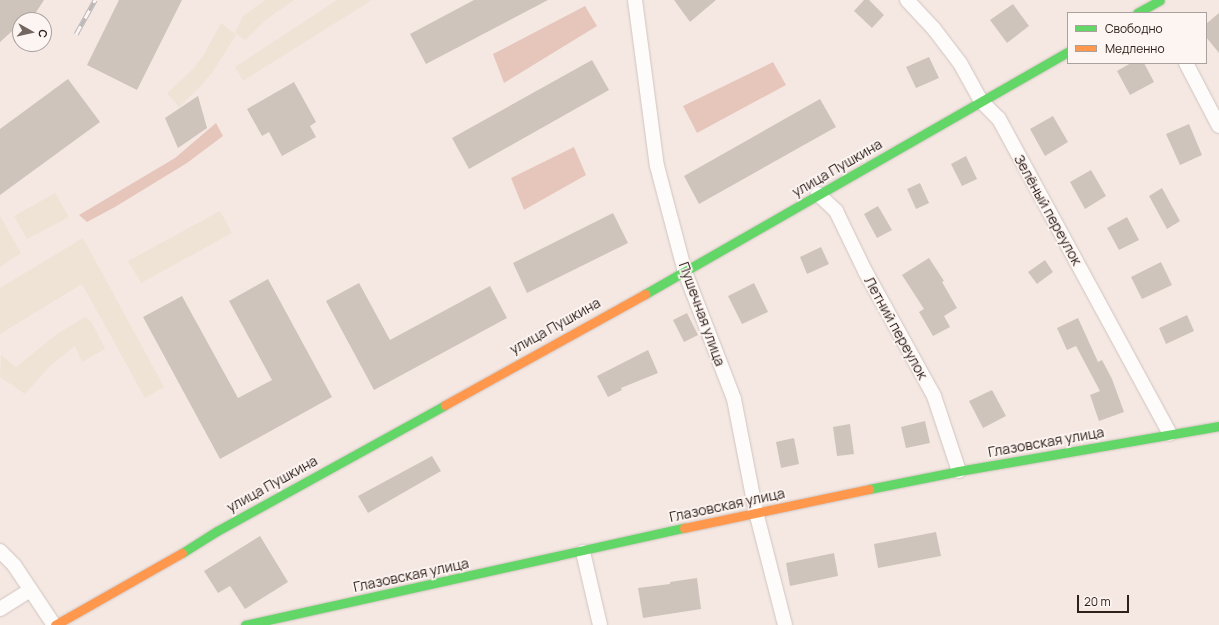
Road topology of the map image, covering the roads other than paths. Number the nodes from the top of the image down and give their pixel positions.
1 (635, 0) edge
2 (907, 0) edge
3 (1067, 53) edge
4 (1187, 64) edge
5 (981, 102) junction
6 (1219, 126) edge
7 (818, 194) junction
8 (685, 272) junction
9 (1219, 426) edge
10 (1170, 434) junction
11 (959, 471) junction
12 (756, 512) junction
13 (0, 551) edge
14 (583, 552) junction
15 (30, 590) junction
16 (0, 609) edge
17 (54, 625) edge
18 (244, 625) edge
19 (600, 625) edge
20 (785, 625) edge

1 - 8 street, Пушечная улица
2 - 5 street, Зелёный переулок
3 - 5 street, улица Пушкина
4 - 6 street
5 - 7 street, улица Пушкина
5 - 10 street, Зелёный переулок
7 - 8 street, улица Пушкина
7 - 11 street, Летний переулок
8 - 12 street, Пушечная улица
8 - 17 street, улица Пушкина
9 - 10 street, Глазовская улица
10 - 11 street, Глазовская улица
11 - 12 street, Глазовская улица
12 - 14 street, Глазовская улица
12 - 20 street, Пушечная улица
13 - 15 street
14 - 18 street, Глазовская улица
14 - 19 street
15 - 16 street
15 - 17 street

